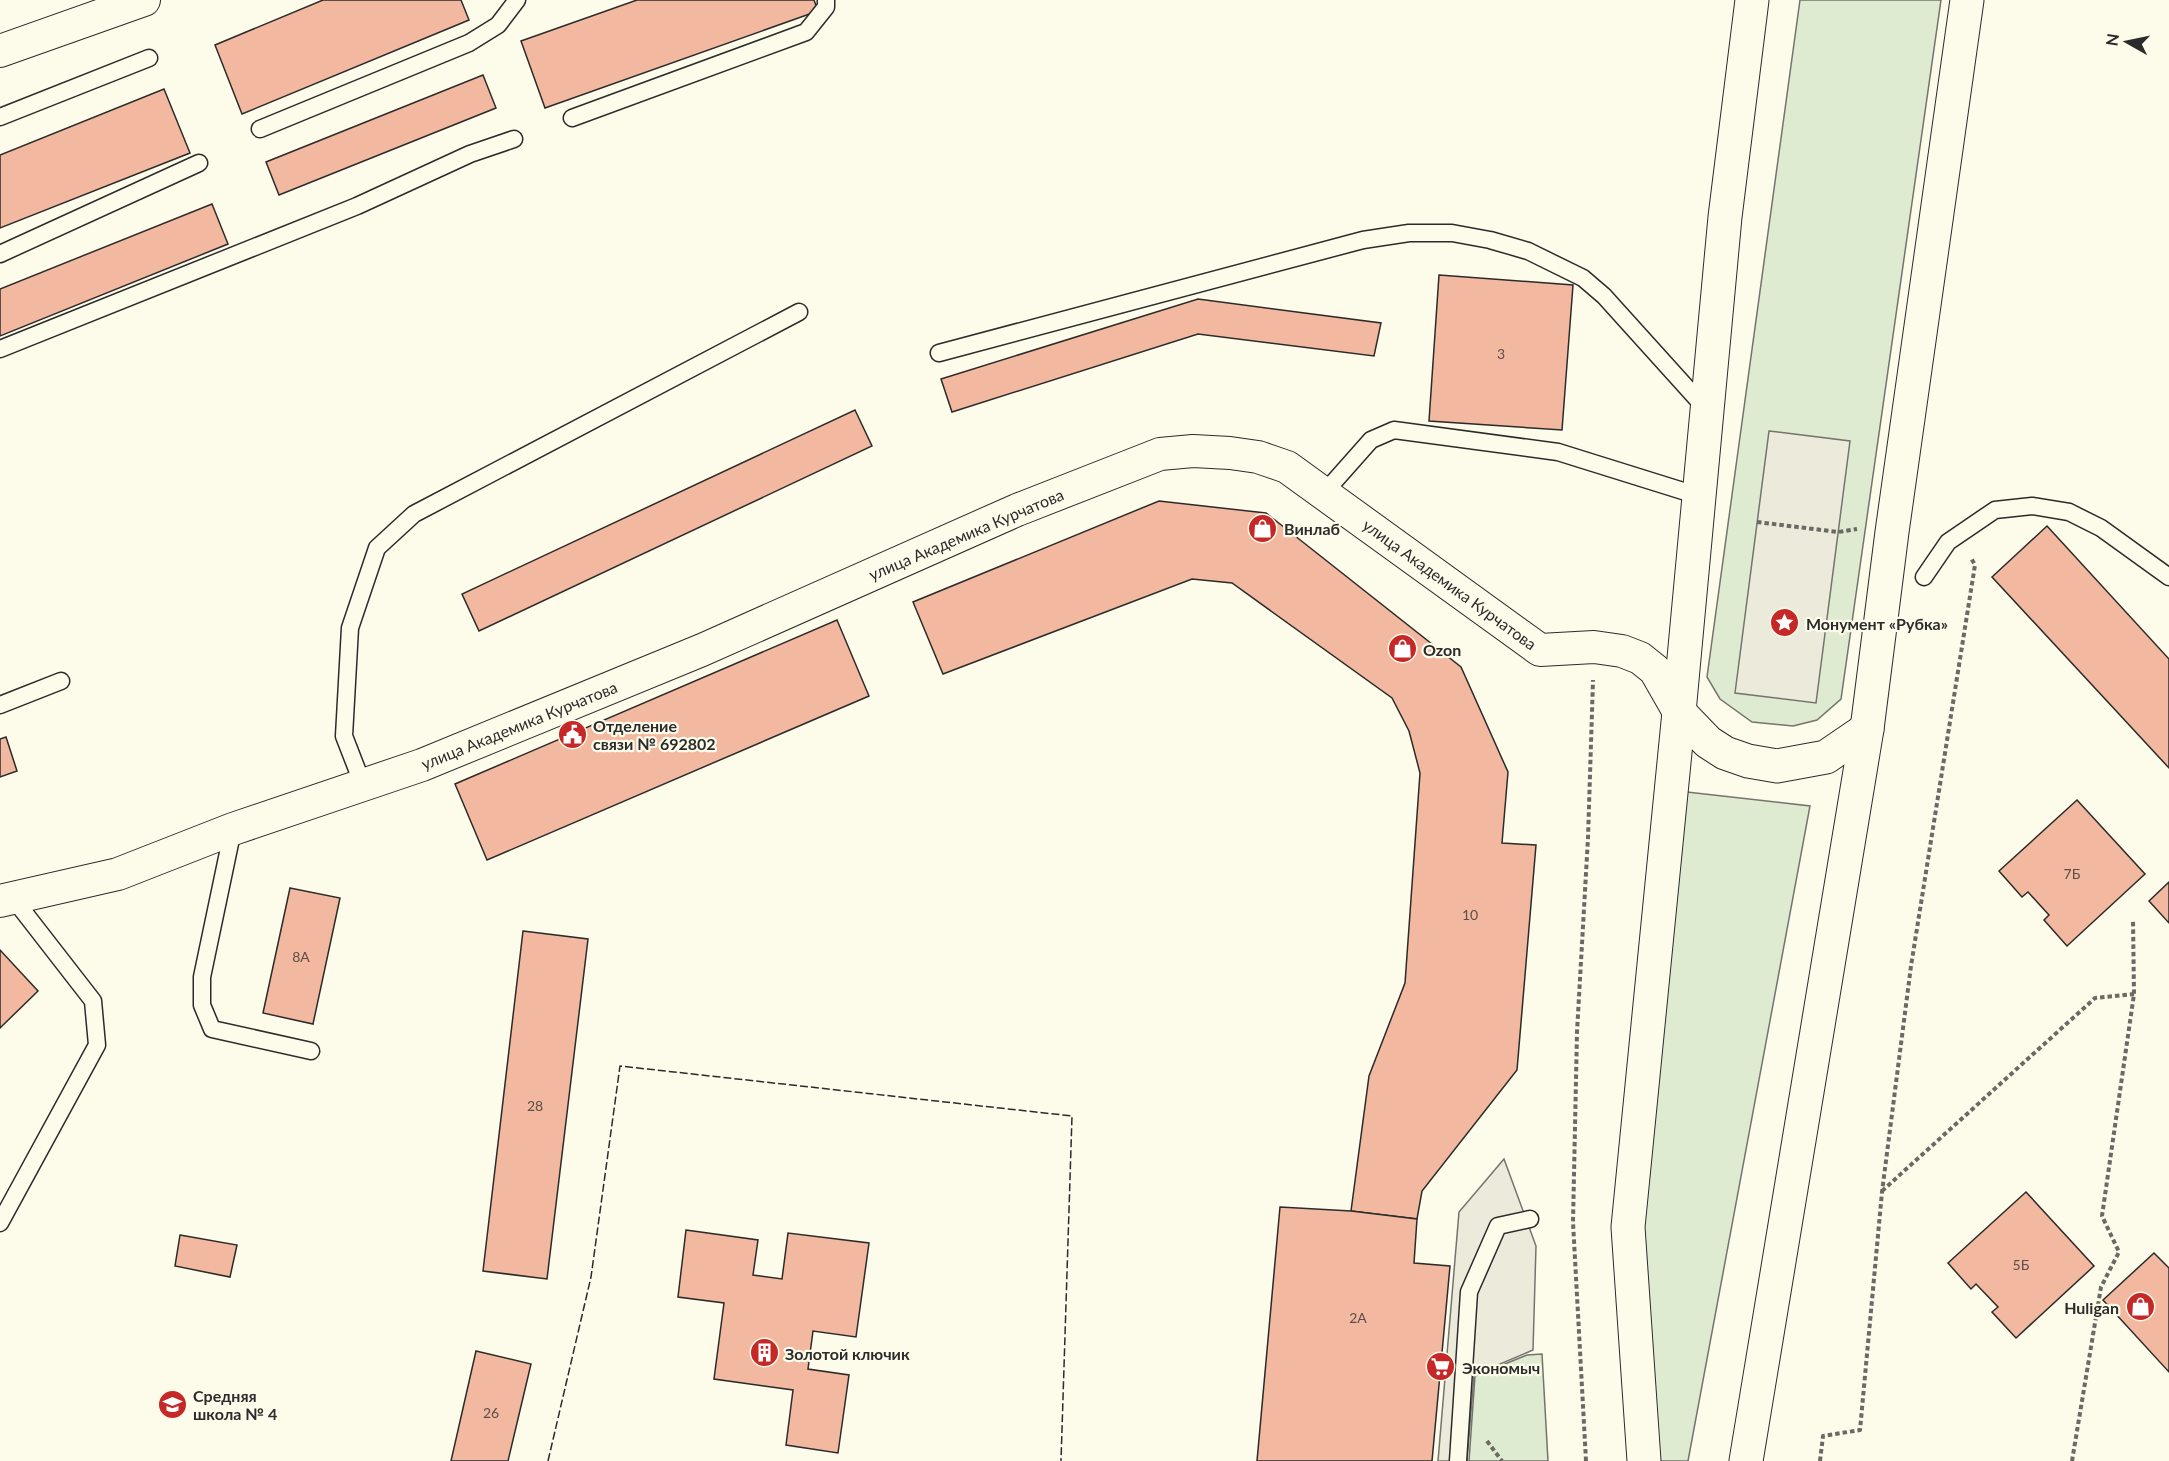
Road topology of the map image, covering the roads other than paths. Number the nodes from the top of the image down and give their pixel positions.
1 (144, 0) edge
2 (517, 0) edge
3 (826, 0) edge
4 (1752, 0) edge
5 (1967, 0) edge
6 (0, 51) edge
7 (149, 58) dead end
8 (0, 117) edge
9 (572, 118) dead end
10 (260, 129) dead end
11 (514, 139) dead end
12 (199, 163) dead end
13 (0, 255) edge
14 (799, 312) dead end
15 (0, 349) edge
16 (939, 353) dead end
17 (1707, 410) junction
18 (1324, 494) junction
19 (1699, 496) junction
20 (1924, 577) dead end
21 (2169, 577) edge
22 (62, 681) dead end
23 (0, 705) edge
24 (1679, 712) junction
25 (1867, 729) junction
26 (363, 785) junction
27 (233, 829) junction
28 (7, 899) edge
29 (311, 1051) dead end
30 (1530, 1219) dead end
31 (0, 1223) edge
32 (1458, 1461) edge
33 (1644, 1461) edge
34 (1746, 1461) edge

1 - 6 street
2 - 10 lane
3 - 9 lane
4 - 17 main road
5 - 25 main road
7 - 8 lane
11 - 15 lane
12 - 13 lane
14 - 26 lane
16 - 17 lane
17 - 19 main road
18 - 19 lane
18 - 24 street, улица Академика Курчатова
18 - 26 street, улица Академика Курчатова
19 - 24 main road
20 - 21 lane
22 - 23 lane
24 - 25 main road, улица Академика Курчатова
24 - 33 main road
25 - 34 main road
26 - 27 street, улица Академика Курчатова
27 - 28 street, улица Академика Курчатова
27 - 29 lane
28 - 31 lane
30 - 32 lane

